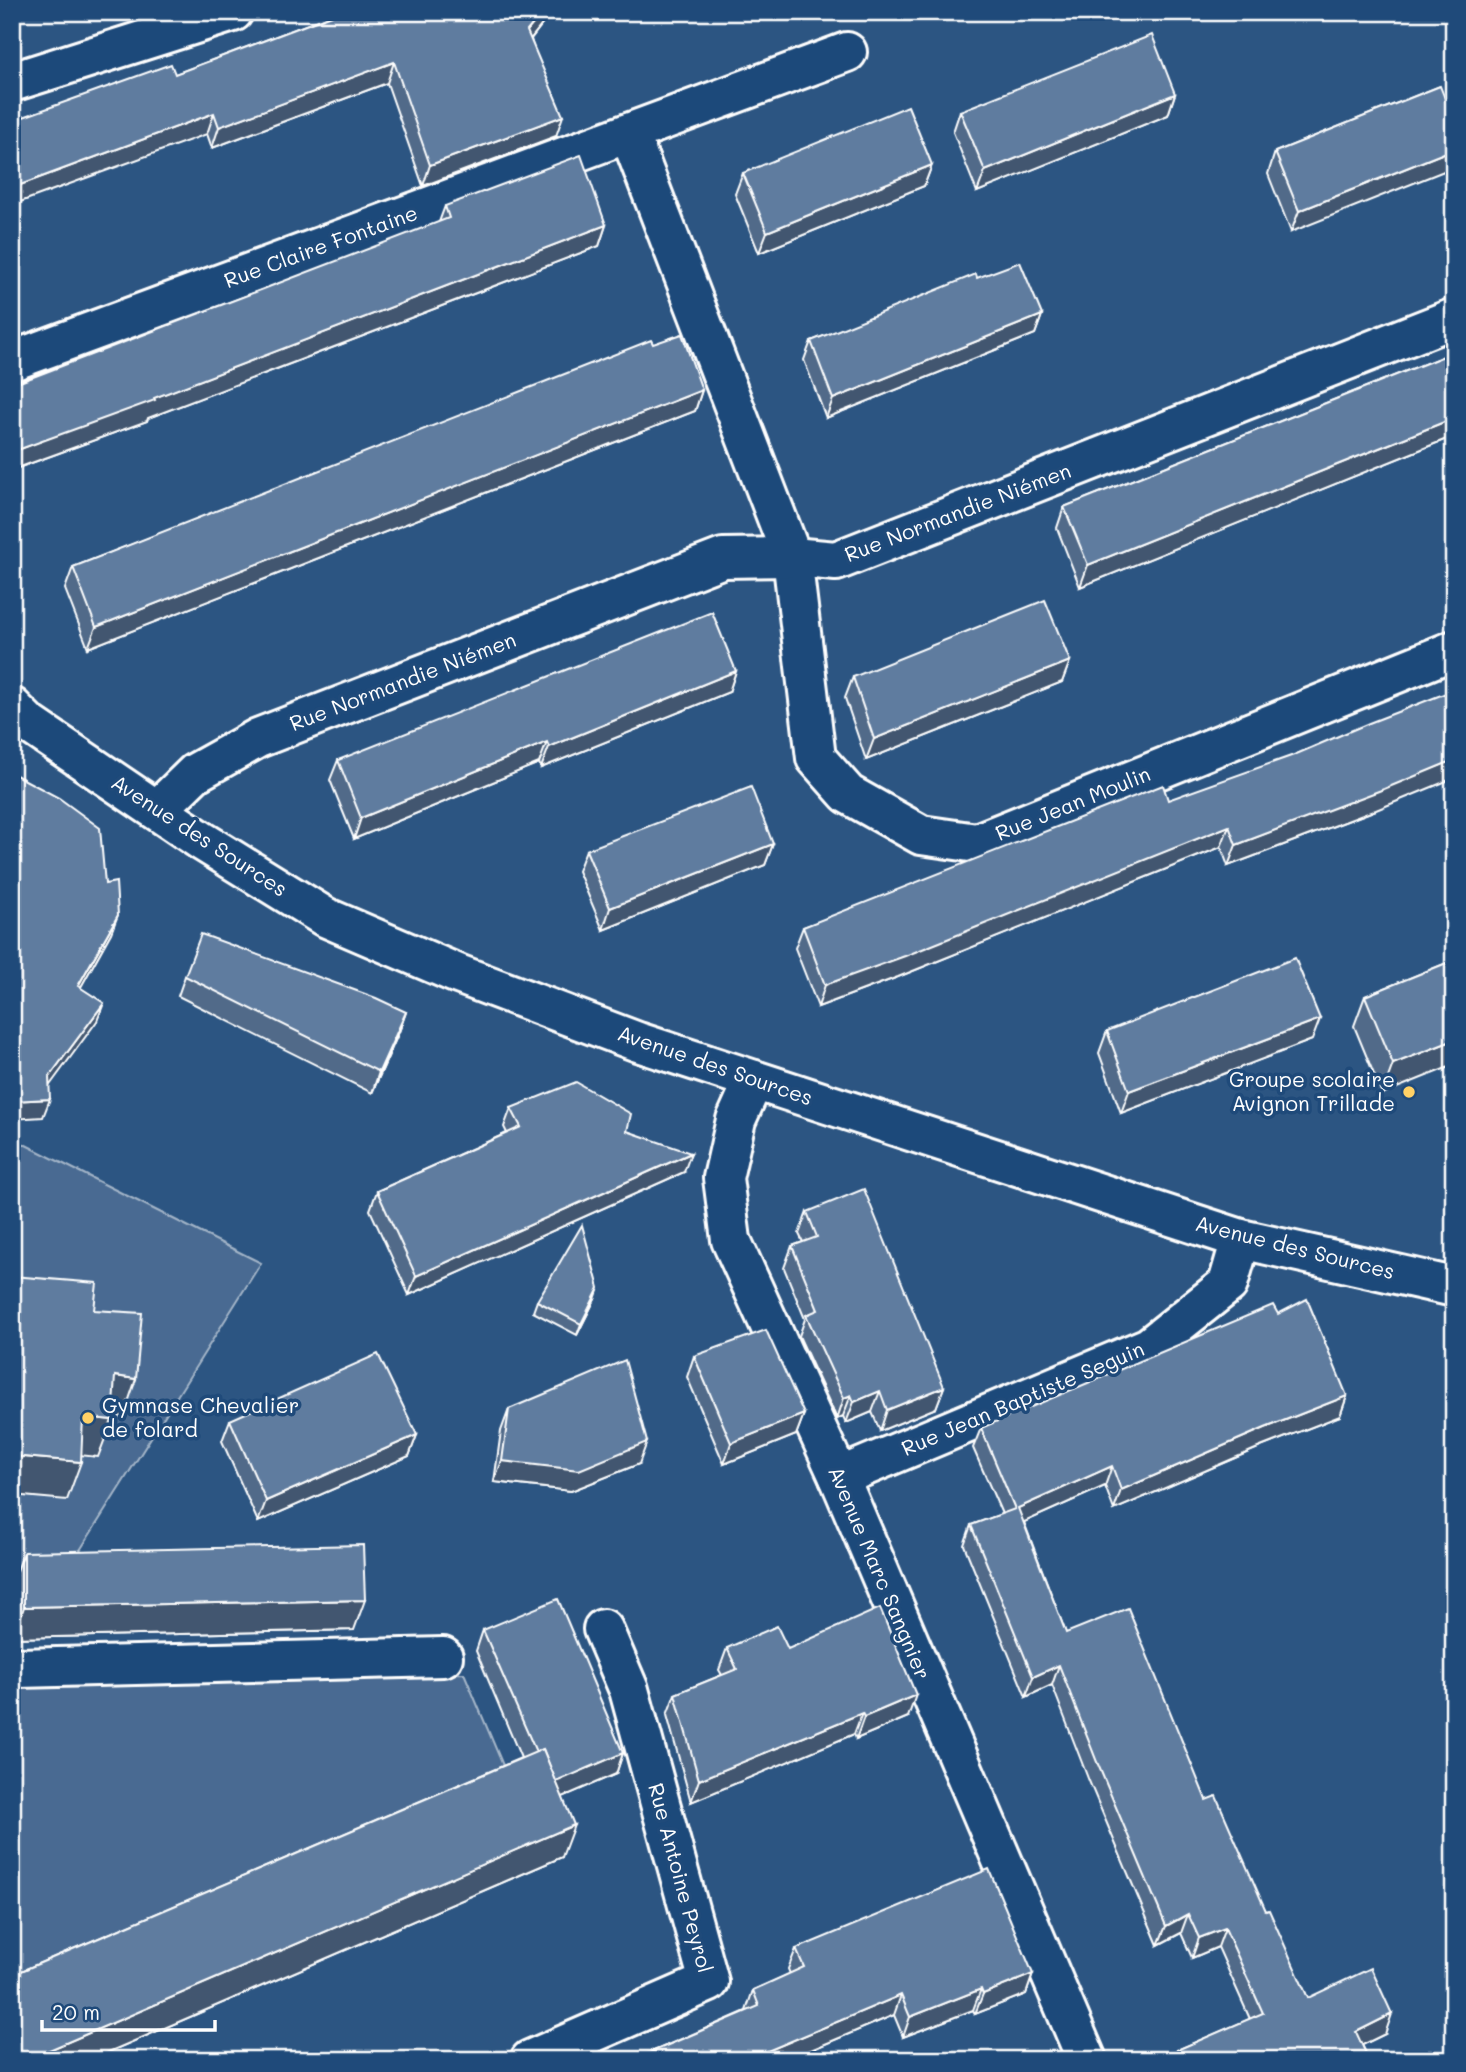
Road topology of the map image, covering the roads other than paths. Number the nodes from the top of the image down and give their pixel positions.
1 (233, 12) edge
2 (847, 52) dead end
3 (12, 82) edge
4 (629, 133) junction
5 (1454, 318) edge
6 (12, 361) edge
7 (792, 557) junction
8 (1454, 650) edge
9 (20, 715) edge
10 (157, 810) junction
11 (754, 1080) junction
12 (1241, 1239) junction
13 (1454, 1287) edge
14 (839, 1477) junction
15 (603, 1629) dead end
16 (443, 1657) dead end
17 (12, 1666) edge
18 (530, 2060) edge
19 (1087, 2060) edge

1 - 3 street
2 - 4 street, Rue Claire Fontaine
4 - 6 street, Rue Claire Fontaine
4 - 7 street
5 - 7 street, Rue Normandie Niémen
7 - 8 street, Rue Jean Moulin
7 - 10 street, Rue Normandie Niémen
9 - 10 street, Avenue des Sources
10 - 11 street, Avenue des Sources
11 - 12 street, Avenue des Sources
11 - 14 street, Avenue Marc Sangnier
12 - 13 street, Avenue des Sources
12 - 14 street, Rue Jean Baptiste Seguin
14 - 19 street, Avenue Marc Sangnier
15 - 18 street, Rue Antoine Peyrol
16 - 17 street

